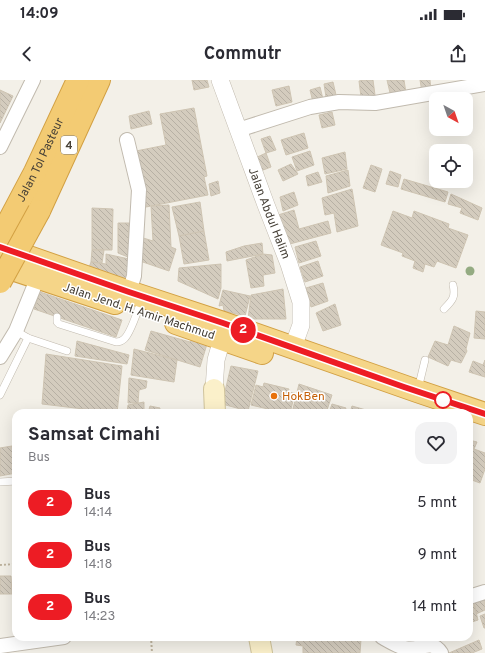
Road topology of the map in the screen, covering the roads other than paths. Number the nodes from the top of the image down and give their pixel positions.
1 (33, 80) edge
2 (78, 80) edge
3 (99, 80) edge
4 (220, 80) edge
5 (485, 84) edge
6 (238, 130) junction
7 (127, 140) dead end
8 (0, 147) edge
9 (0, 238) edge
10 (0, 247) edge
11 (0, 265) edge
12 (38, 278) junction
13 (0, 282) edge
14 (453, 285) dead end
15 (135, 294) junction
16 (444, 309) dead end
17 (57, 317) dead end
18 (16, 331) junction
19 (28, 338) junction
20 (222, 339) junction
21 (293, 347) junction
22 (67, 351) dead end
23 (0, 357) edge
24 (425, 360) dead end
25 (214, 389) joint
26 (417, 391) junction
27 (0, 395) edge
28 (215, 409) edge
29 (424, 409) edge
30 (470, 409) edge
31 (473, 410) edge
32 (485, 414) edge
33 (473, 425) edge
34 (485, 429) edge
35 (12, 481) edge
36 (0, 482) edge
37 (485, 592) edge
38 (473, 596) edge
39 (36, 641) edge
40 (260, 641) edge
41 (389, 641) edge
42 (0, 646) edge
43 (407, 651) edge
44 (262, 653) edge
45 (441, 653) edge

1 - 8 street
2 - 9 highway, Jalan Tol Pasteur / 4
3 - 13 highway, Jalan Tol Pasteur / 4, bridge
4 - 6 street, Jalan Abdul Halim
5 - 6 street
6 - 21 street, Jalan Abdul Halim
7 - 15 street
10 - 15 highway, Jalan Jend. H. Amir Machmud
11 - 12 highway, Jalan Jend. H. Amir Machmud
12 - 15 highway, Jalan Jend. H. Amir Machmud
12 - 18 street
14 - 16 lane
15 - 17 lane
15 - 20 highway, Jalan Jend. H. Amir Machmud
15 - 21 highway, Jalan Jend. H. Amir Machmud
18 - 19 lane
18 - 23 street
19 - 22 lane
19 - 27 lane
20 - 25 street
20 - 29 highway, Jalan Jend. H. Amir Machmud
21 - 26 highway, Jalan Jend. H. Amir Machmud
24 - 26 lane
25 - 28 main road
26 - 30 highway, Jalan Jend. H. Amir Machmud
31 - 32 highway, Jalan Jend. H. Amir Machmud
33 - 34 highway
35 - 36 lane
37 - 38 street
39 - 42 street
40 - 44 main road
41 - 43 street
43 - 45 street

